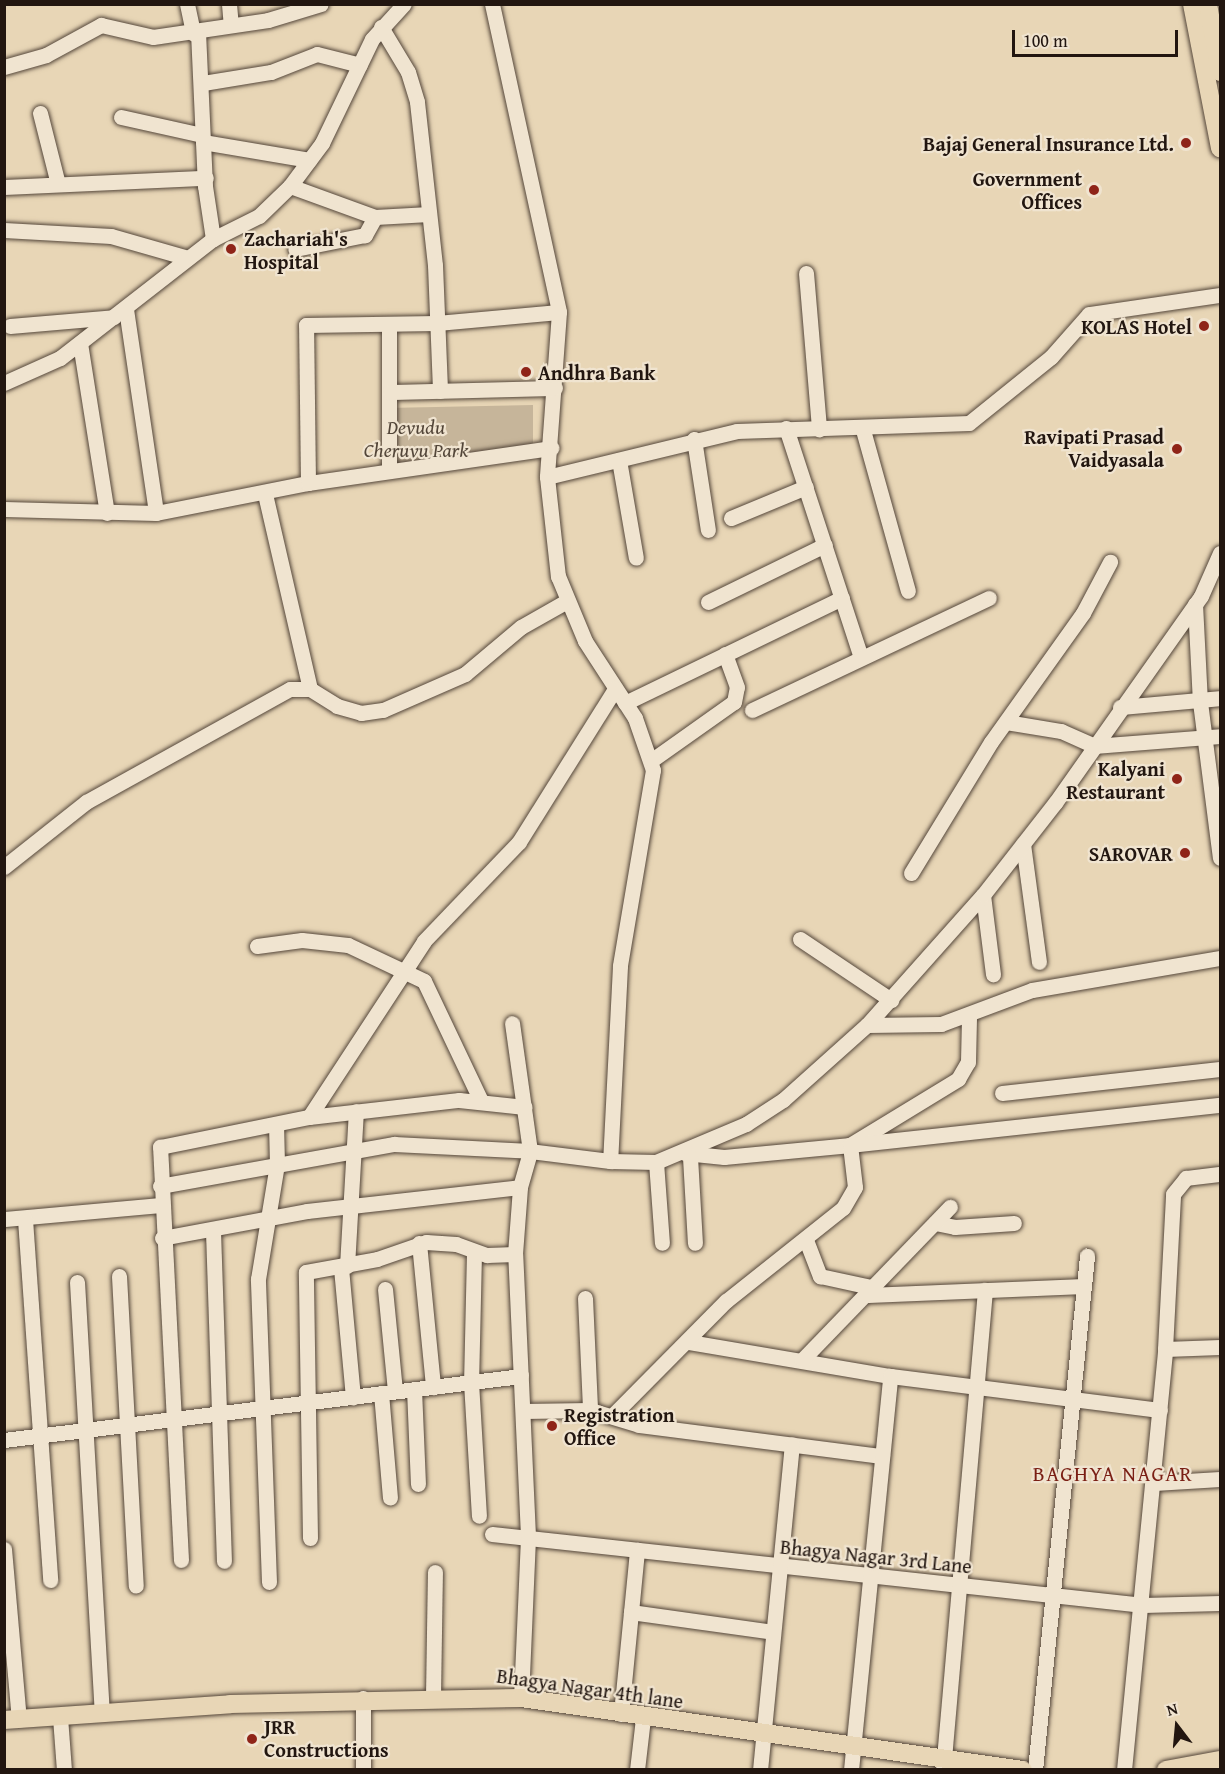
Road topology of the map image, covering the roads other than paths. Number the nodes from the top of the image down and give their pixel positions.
1 (187, 4) edge
2 (229, 4) edge
3 (321, 4) edge
4 (405, 4) edge
5 (492, 4) edge
6 (1192, 4) edge
7 (1208, 4) edge
8 (231, 25) junction
9 (381, 27) junction
10 (195, 32) junction
11 (360, 65) junction
12 (4, 67) edge
13 (1221, 72) edge
14 (203, 83) junction
15 (40, 113) dead end
16 (121, 117) dead end
17 (203, 138) junction
18 (1221, 148) edge
19 (309, 160) junction
20 (206, 178) junction
21 (58, 184) junction
22 (290, 186) junction
23 (4, 187) edge
24 (429, 214) junction
25 (375, 217) junction
26 (4, 230) edge
27 (213, 239) junction
28 (295, 249) dead end
29 (188, 258) junction
30 (806, 273) dead end
31 (1221, 295) edge
32 (559, 312) junction
33 (120, 313) junction
34 (437, 323) junction
35 (389, 324) junction
36 (10, 326) dead end
37 (80, 343) junction
38 (4, 383) edge
39 (555, 388) junction
40 (440, 390) junction
41 (390, 392) junction
42 (786, 428) junction
43 (819, 429) junction
44 (863, 430) junction
45 (694, 439) junction
46 (551, 448) junction
47 (619, 460) junction
48 (389, 471) junction
49 (547, 477) junction
50 (308, 483) junction
51 (806, 487) junction
52 (266, 494) junction
53 (4, 509) edge
54 (107, 513) junction
55 (156, 513) junction
56 (731, 518) dead end
57 (708, 530) dead end
58 (825, 545) junction
59 (1221, 553) edge
60 (636, 558) dead end
61 (1110, 562) dead end
62 (908, 591) dead end
63 (842, 598) junction
64 (989, 598) dead end
65 (567, 601) junction
66 (708, 602) dead end
67 (1195, 604) junction
68 (725, 654) junction
69 (861, 657) junction
70 (310, 689) junction
71 (615, 689) junction
72 (1221, 698) edge
73 (1200, 702) junction
74 (625, 704) junction
75 (1120, 707) junction
76 (752, 710) dead end
77 (1006, 722) junction
78 (1221, 736) edge
79 (1204, 739) junction
80 (1094, 746) junction
81 (652, 760) junction
82 (1217, 811) edge
83 (1023, 844) junction
84 (1221, 858) edge
85 (4, 867) edge
86 (912, 873) dead end
87 (983, 895) junction
88 (800, 939) dead end
89 (257, 946) dead end
90 (1221, 958) edge
91 (1039, 962) dead end
92 (405, 973) junction
93 (993, 974) dead end
94 (891, 1000) junction
95 (969, 1017) junction
96 (512, 1023) dead end
97 (867, 1025) junction
98 (1221, 1069) edge
99 (1002, 1093) dead end
100 (480, 1099) junction
101 (1221, 1105) edge
102 (525, 1107) junction
103 (356, 1111) junction
104 (309, 1117) junction
105 (276, 1124) junction
106 (850, 1145) junction
107 (353, 1148) junction
108 (530, 1151) junction
109 (688, 1155) junction
110 (610, 1161) junction
111 (656, 1162) junction
112 (277, 1164) junction
113 (1221, 1174) edge
114 (160, 1186) junction
115 (520, 1187) junction
116 (161, 1205) junction
117 (347, 1206) junction
118 (950, 1207) dead end
119 (267, 1217) junction
120 (25, 1219) junction
121 (4, 1220) edge
122 (935, 1223) junction
123 (1014, 1223) dead end
124 (213, 1231) junction
125 (162, 1238) junction
126 (806, 1240) junction
127 (419, 1243) junction
128 (662, 1243) dead end
129 (695, 1243) dead end
130 (474, 1253) junction
131 (515, 1254) junction
132 (1088, 1256) dead end
133 (344, 1267) junction
134 (119, 1276) dead end
135 (77, 1282) dead end
136 (1084, 1286) junction
137 (385, 1289) dead end
138 (985, 1290) junction
139 (871, 1291) junction
140 (585, 1298) dead end
141 (689, 1342) junction
142 (1221, 1347) edge
143 (1165, 1349) junction
144 (802, 1360) junction
145 (521, 1376) junction
146 (890, 1376) junction
147 (471, 1382) junction
148 (433, 1387) junction
149 (976, 1387) junction
150 (414, 1389) junction
151 (388, 1392) junction
152 (353, 1397) junction
153 (308, 1402) junction
154 (1071, 1402) junction
155 (263, 1408) junction
156 (590, 1410) junction
157 (1160, 1410) junction
158 (523, 1411) junction
159 (220, 1414) junction
160 (612, 1416) junction
161 (177, 1419) junction
162 (131, 1425) junction
163 (87, 1430) junction
164 (42, 1436) junction
165 (4, 1440) edge
166 (792, 1445) junction
167 (882, 1456) junction
168 (1221, 1479) edge
169 (1154, 1483) junction
170 (418, 1484) dead end
171 (390, 1498) dead end
172 (479, 1516) dead end
173 (492, 1534) dead end
174 (528, 1536) junction
175 (310, 1538) dead end
176 (4, 1549) edge
177 (637, 1550) junction
178 (181, 1560) dead end
179 (224, 1562) dead end
180 (781, 1567) junction
181 (435, 1572) dead end
182 (871, 1576) junction
183 (50, 1580) dead end
184 (269, 1582) dead end
185 (136, 1586) dead end
186 (961, 1587) junction
187 (1050, 1596) junction
188 (1221, 1603) edge
189 (1143, 1605) junction
190 (631, 1612) junction
191 (772, 1632) junction
192 (433, 1696) junction
193 (363, 1698) junction
194 (521, 1698) junction
195 (102, 1712) junction
196 (621, 1714) junction
197 (60, 1717) junction
198 (643, 1718) junction
199 (12, 1720) edge
200 (765, 1734) junction
201 (854, 1746) junction
202 (944, 1764) edge
203 (1209, 1765) edge
204 (64, 1770) edge
205 (363, 1770) edge
206 (637, 1770) edge
207 (760, 1770) edge
208 (851, 1770) edge
209 (1023, 1770) edge
210 (1035, 1770) edge
211 (1124, 1770) edge
212 (1166, 1770) edge

1 - 10 street
2 - 8 street
3 - 8 street
4 - 9 street
5 - 32 street
6 - 18 main road
7 - 13 main road
8 - 10 street
9 - 11 street
9 - 24 street
10 - 12 street
10 - 14 street
11 - 14 street
11 - 19 street
14 - 17 street
15 - 21 street
16 - 17 street
17 - 19 street
17 - 20 street
19 - 22 street
20 - 21 street
20 - 27 street
21 - 23 street
22 - 25 street
22 - 27 street
24 - 25 street
24 - 34 street
25 - 28 street
26 - 29 street
27 - 29 street
29 - 33 street
30 - 43 street
31 - 44 street
32 - 34 street
32 - 39 street
33 - 36 street
33 - 37 street
33 - 55 street
34 - 35 street
34 - 40 street
35 - 41 street
35 - 50 street
37 - 38 street
37 - 54 street
39 - 40 street
39 - 46 street
40 - 41 street
41 - 48 street
42 - 43 street
42 - 45 street
42 - 51 street
43 - 44 street
44 - 62 street
45 - 47 street
45 - 57 street
46 - 48 street
46 - 49 street
47 - 49 street
47 - 60 street
48 - 50 street
49 - 65 street
50 - 52 street
51 - 56 street
51 - 58 street
52 - 55 street
52 - 70 street
53 - 54 street
54 - 55 street
58 - 63 street
58 - 66 street
59 - 67 street
61 - 77 street
63 - 68 street
63 - 69 street
64 - 69 street
65 - 70 street
65 - 71 street
67 - 73 street
67 - 75 street
68 - 74 street
68 - 81 street
69 - 76 street
70 - 85 street
71 - 74 street
71 - 92 street
72 - 73 street
73 - 75 street
73 - 79 street
74 - 81 street
75 - 80 street
77 - 80 street
77 - 86 street
78 - 79 street
79 - 80 street
79 - 82 street
80 - 83 street
81 - 110 street
82 - 84 street
83 - 87 street
83 - 91 street
87 - 93 street
87 - 94 street
88 - 94 street
89 - 92 street
90 - 95 street
92 - 100 street
92 - 104 street
94 - 97 street
95 - 97 street
95 - 106 street
96 - 102 street
97 - 109 street
98 - 99 street
100 - 102 street
100 - 103 street
101 - 106 street
102 - 108 street
103 - 104 street
103 - 107 street
104 - 105 street
105 - 112 street
105 - 114 street
106 - 109 street
106 - 126 street
107 - 108 street
107 - 112 street
107 - 117 street
108 - 110 street
108 - 115 street
109 - 111 street
109 - 129 street
110 - 111 street
111 - 128 street
112 - 114 street
112 - 119 street
113 - 143 street
114 - 116 street
115 - 117 street
115 - 131 street
116 - 120 street
116 - 125 street
117 - 119 street
117 - 133 street
118 - 122 street
119 - 124 street
119 - 155 street
120 - 121 street
120 - 164 street
122 - 123 street
122 - 139 street
124 - 125 street
124 - 159 street
125 - 161 street
126 - 139 street
126 - 141 street
127 - 130 street
127 - 133 street
127 - 148 street
130 - 131 street
130 - 147 street
131 - 145 street
132 - 136 street
133 - 152 street
133 - 153 street
134 - 162 street
135 - 163 street
136 - 138 street
136 - 154 street
137 - 151 street
138 - 139 street
138 - 149 street
139 - 144 street
140 - 156 street
141 - 144 street
141 - 160 street
142 - 143 street
143 - 157 street
144 - 146 street
145 - 147 street
145 - 158 street
146 - 149 street
146 - 167 street
147 - 148 street
147 - 172 street
148 - 150 street
149 - 154 street
149 - 186 street
150 - 151 street
150 - 170 street
151 - 152 street
151 - 171 street
152 - 153 street
153 - 155 street
153 - 175 street
154 - 157 street
154 - 187 street
155 - 159 street
155 - 184 street
156 - 158 street
156 - 160 street
157 - 169 street
158 - 174 street
159 - 161 street
159 - 179 street
160 - 166 street
161 - 162 street
161 - 178 street
162 - 163 street
162 - 185 street
163 - 164 street
163 - 195 street
164 - 165 street
164 - 183 street
166 - 167 street
166 - 180 street
167 - 182 street
168 - 169 street
169 - 189 street
173 - 174 street, Bhagya Nagar 3rd Lane
174 - 177 street, Bhagya Nagar 3rd Lane
174 - 194 street
176 - 199 street
177 - 180 street, Bhagya Nagar 3rd Lane
177 - 190 street
180 - 182 street, Bhagya Nagar 3rd Lane
180 - 191 street
181 - 192 street
182 - 186 street, Bhagya Nagar 3rd Lane
182 - 201 street
186 - 187 street, Bhagya Nagar 3rd Lane
186 - 202 street
187 - 189 street, Bhagya Nagar 3rd Lane
187 - 210 street
188 - 189 street, Bhagya Nagar 3rd Lane
189 - 211 street
190 - 191 street
190 - 196 street
191 - 200 street
192 - 193 main road, Bhagya Nagar 4th lane
192 - 194 main road, Bhagya Nagar 4th lane
193 - 195 main road, Bhagya Nagar 4th lane
193 - 205 street
194 - 196 main road, Bhagya Nagar 4th lane
195 - 197 main road, Bhagya Nagar 4th lane
196 - 198 main road, Bhagya Nagar 4th lane
197 - 199 main road, Bhagya Nagar 4th lane
197 - 204 street
198 - 200 main road, Bhagya Nagar 4th lane
198 - 206 street
200 - 201 main road, Bhagya Nagar 4th lane
200 - 207 street
201 - 202 main road, Bhagya Nagar 4th lane
201 - 208 street
202 - 209 main road, Bhagya Nagar 4th lane
203 - 212 main road

